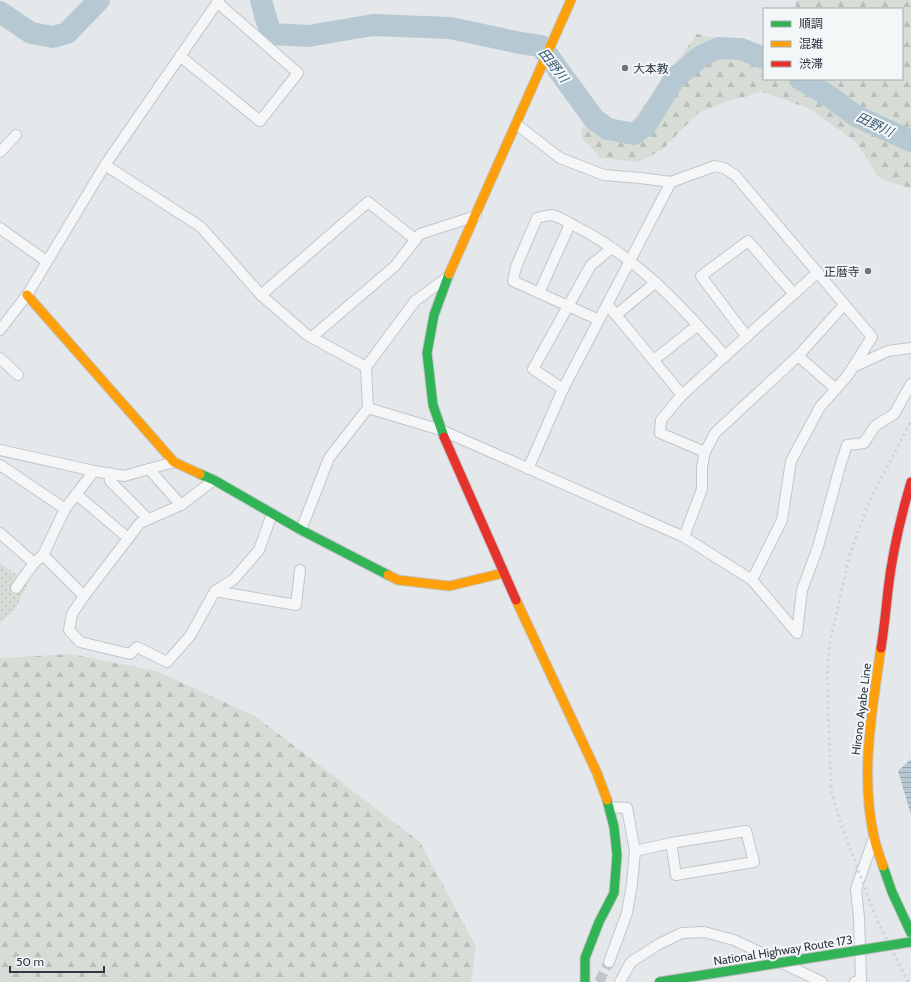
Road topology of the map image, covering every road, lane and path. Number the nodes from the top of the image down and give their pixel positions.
1 (571, 0) edge
2 (218, 1) edge
3 (180, 56) junction
4 (516, 124) junction
5 (16, 135) dead end
6 (0, 152) edge
7 (105, 165) junction
8 (671, 182) junction
9 (476, 216) junction
10 (570, 224) junction
11 (0, 228) edge
12 (416, 240) junction
13 (612, 248) junction
14 (46, 261) junction
15 (630, 261) junction
16 (818, 272) junction
17 (448, 277) junction
18 (656, 282) junction
19 (539, 293) junction
20 (794, 294) junction
21 (26, 295) junction
22 (261, 295) junction
23 (607, 304) junction
24 (844, 305) junction
25 (568, 306) junction
26 (616, 315) junction
27 (599, 320) junction
28 (698, 325) junction
29 (0, 330) edge
30 (312, 337) junction
31 (747, 337) junction
32 (911, 348) edge
33 (725, 356) junction
34 (798, 356) junction
35 (0, 358) edge
36 (654, 360) junction
37 (366, 367) junction
38 (853, 367) junction
39 (18, 375) dead end
40 (911, 384) edge
41 (563, 389) junction
42 (836, 389) junction
43 (682, 395) junction
44 (368, 408) junction
45 (441, 430) junction
46 (0, 450) edge
47 (705, 452) junction
48 (174, 462) junction
49 (0, 465) edge
50 (149, 469) junction
51 (528, 469) junction
52 (94, 471) junction
53 (109, 474) junction
54 (214, 480) junction
55 (911, 482) edge
56 (76, 494) junction
57 (181, 505) junction
58 (65, 509) junction
59 (272, 514) junction
60 (148, 519) junction
61 (301, 530) junction
62 (0, 533) edge
63 (684, 537) junction
64 (128, 538) junction
65 (43, 556) junction
66 (34, 563) junction
67 (300, 570) dead end
68 (503, 573) junction
69 (752, 580) junction
70 (16, 588) dead end
71 (215, 592) junction
72 (84, 596) junction
73 (610, 807) junction
74 (874, 838) junction
75 (671, 843) junction
76 (635, 850) junction
77 (911, 933) edge
78 (911, 942) edge
79 (609, 962) tunnel mouth
80 (585, 982) edge
81 (620, 982) edge
82 (659, 982) edge
83 (822, 982) edge
84 (855, 982) edge

1 - 4 main road
2 - 3 street
2 - 3 street
3 - 7 street
4 - 8 street
4 - 9 main road
5 - 6 street
7 - 14 street
7 - 22 street
8 - 15 street
8 - 16 street
9 - 12 street
9 - 17 main road
10 - 13 street
10 - 19 street
10 - 19 street
11 - 14 street
12 - 22 street
12 - 30 street
13 - 15 street
13 - 25 street
14 - 21 street
15 - 18 street
15 - 23 street
16 - 20 street
16 - 24 street
17 - 37 street
17 - 45 main road
18 - 26 street
18 - 28 street
19 - 25 street
20 - 31 street
20 - 31 street
21 - 29 street
21 - 48 main road
22 - 30 street
23 - 26 street
23 - 27 street
24 - 34 street
24 - 38 street
25 - 27 street
25 - 41 street
26 - 36 street
27 - 41 street
28 - 33 street
28 - 36 street
30 - 37 street
31 - 33 street
32 - 38 street
33 - 43 street
34 - 42 street
34 - 47 street
35 - 39 street
36 - 43 street
37 - 44 street
38 - 42 street
40 - 69 street
41 - 51 street
42 - 69 street
43 - 47 street
44 - 45 street
44 - 61 street
45 - 51 street
45 - 68 main road
46 - 52 street
47 - 63 street
48 - 50 street
48 - 54 main road
49 - 58 street
50 - 53 street
50 - 57 street
51 - 63 street
52 - 53 street
52 - 56 street
53 - 60 street
54 - 57 street
54 - 59 main road
55 - 74 main road, Hirono Ayabe Line
56 - 58 street
56 - 64 street
57 - 60 street
58 - 65 street
59 - 61 main road
59 - 71 street
60 - 64 street
61 - 68 main road
62 - 66 street
63 - 69 street
64 - 72 street
65 - 66 street
65 - 72 street
66 - 70 street
67 - 71 street
68 - 73 main road
71 - 72 street
73 - 76 street
73 - 80 main road
74 - 77 main road, Hirono Ayabe Line
74 - 84 street
75 - 75 street
75 - 76 street
76 - 79 street
78 - 82 main road, National Highway Route 173, bridge
81 - 83 street

